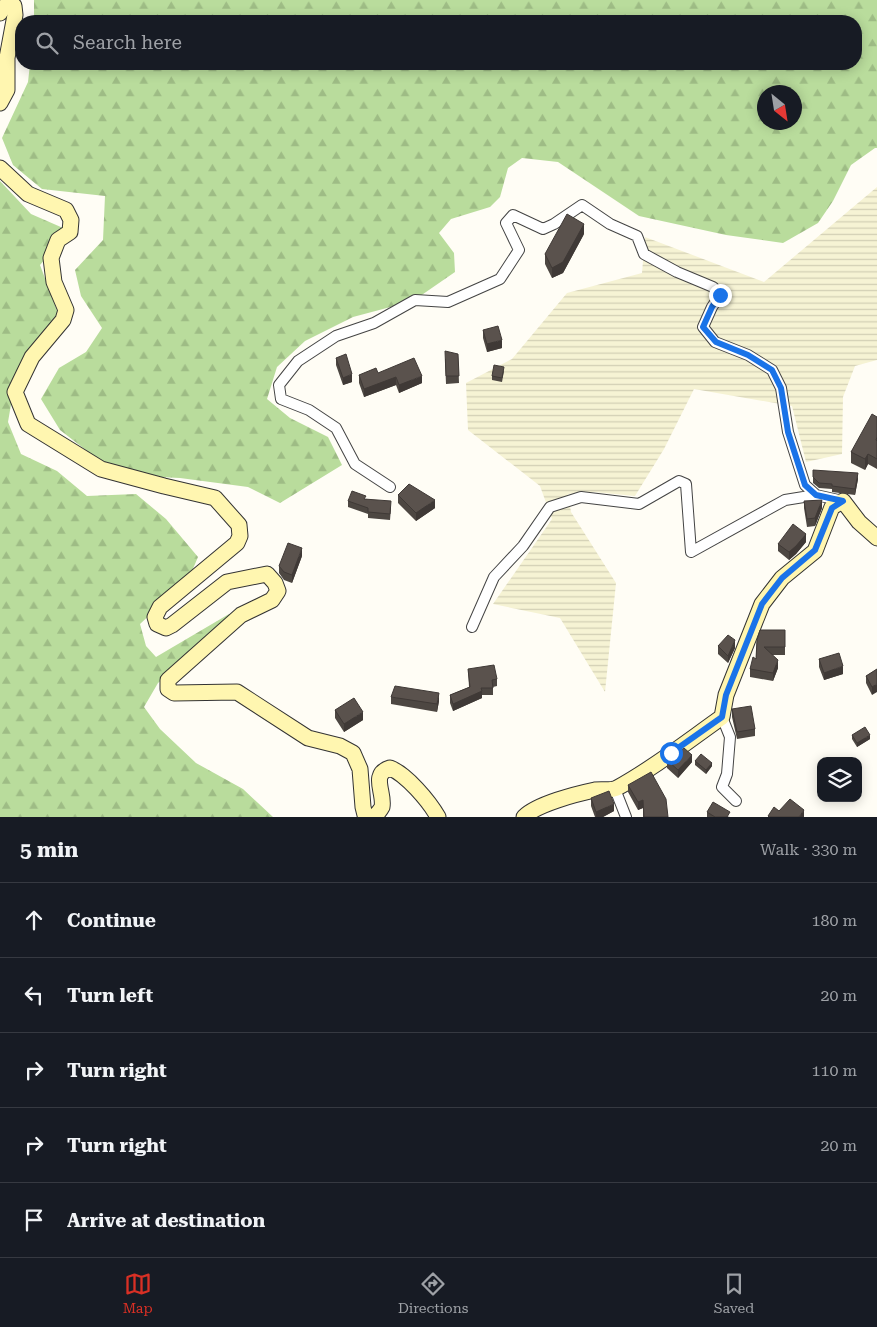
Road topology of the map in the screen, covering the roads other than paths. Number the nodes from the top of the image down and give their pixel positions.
1 (0, 13) edge
2 (16, 15) edge
3 (15, 20) edge
4 (0, 103) edge
5 (0, 168) edge
6 (390, 486) dead end
7 (816, 495) junction
8 (843, 501) junction
9 (877, 538) edge
10 (472, 627) dead end
11 (722, 717) junction
12 (615, 789) junction
13 (736, 801) dead end
14 (368, 817) edge
15 (374, 817) edge
16 (438, 817) edge
17 (524, 817) edge
18 (626, 817) edge

1 - 2 street
3 - 4 street
5 - 14 street
6 - 7 street
7 - 8 street
7 - 10 street
8 - 9 street
8 - 11 street
11 - 12 street
11 - 13 street
12 - 17 street
12 - 18 street
15 - 16 street

